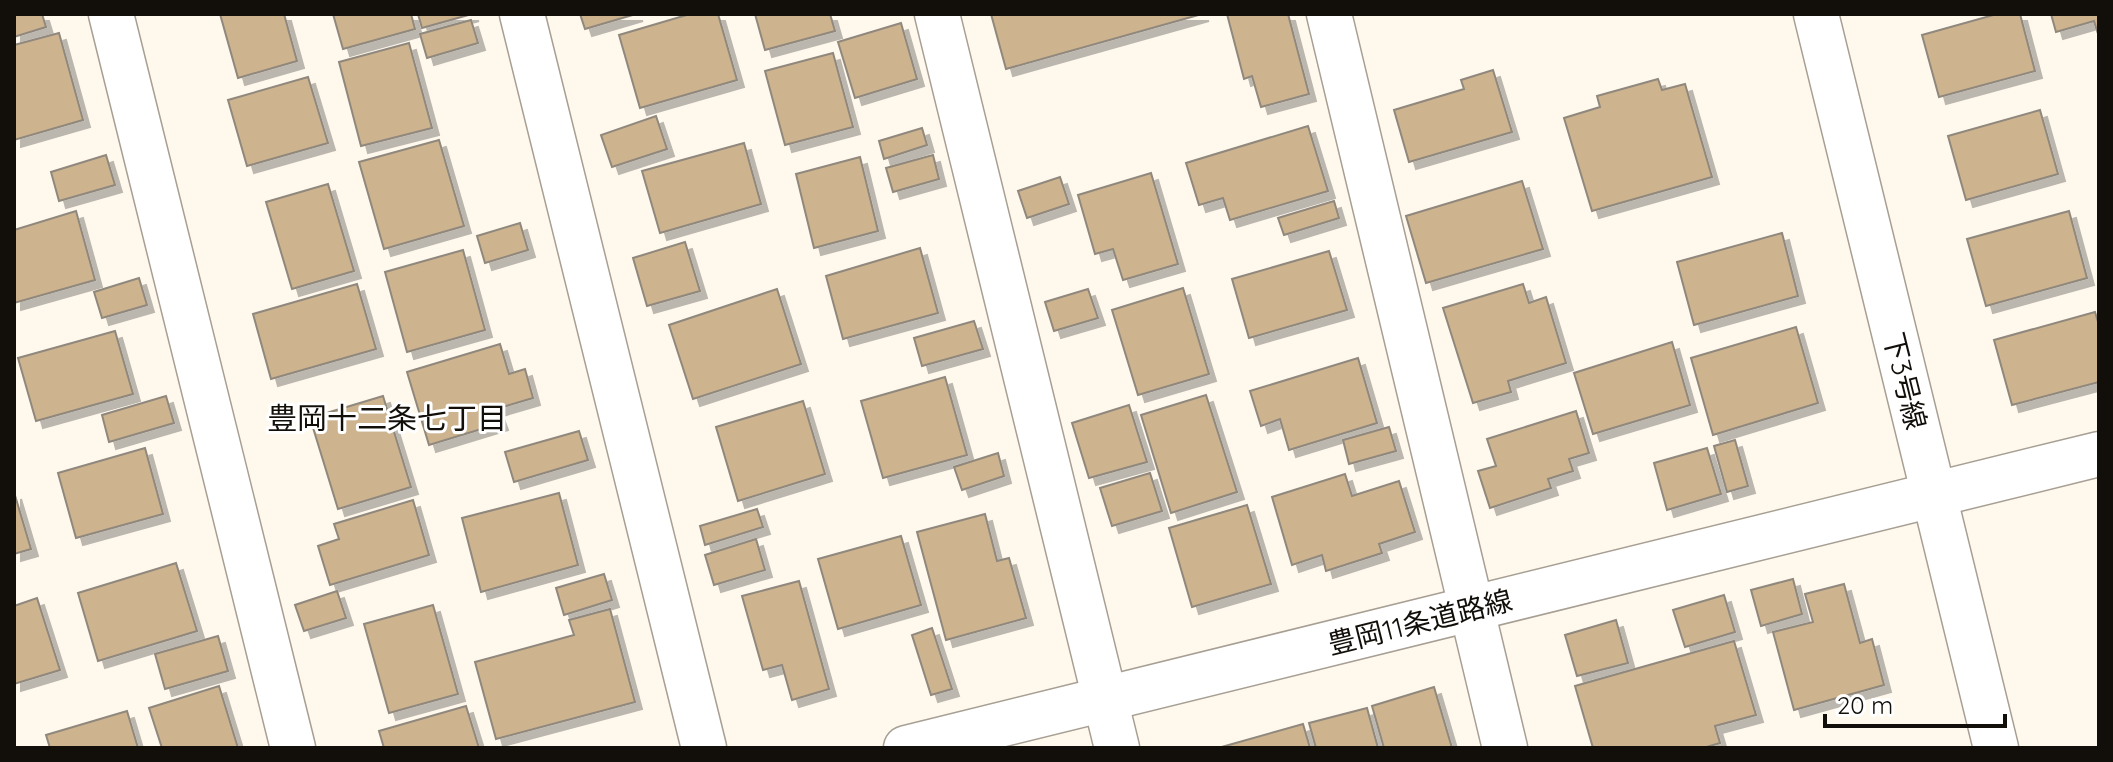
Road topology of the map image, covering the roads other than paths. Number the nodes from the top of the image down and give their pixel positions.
1 (111, 14) edge
2 (522, 14) edge
3 (937, 14) edge
4 (1329, 14) edge
5 (1816, 14) edge
6 (2099, 454) edge
7 (1933, 494) junction
8 (1471, 609) junction
9 (1105, 700) junction
10 (293, 748) edge
11 (704, 748) edge
12 (906, 748) edge
13 (1117, 748) edge
14 (1505, 748) edge
15 (1996, 748) edge

1 - 10 street
2 - 11 street
3 - 9 street
4 - 8 street
5 - 7 street, 下3号線
6 - 7 street, 豊岡11条道路線
7 - 8 street, 豊岡11条道路線
7 - 15 street, 下3号線
8 - 9 street, 豊岡11条道路線
8 - 14 street
9 - 12 street, 豊岡11条道路線
9 - 13 street

